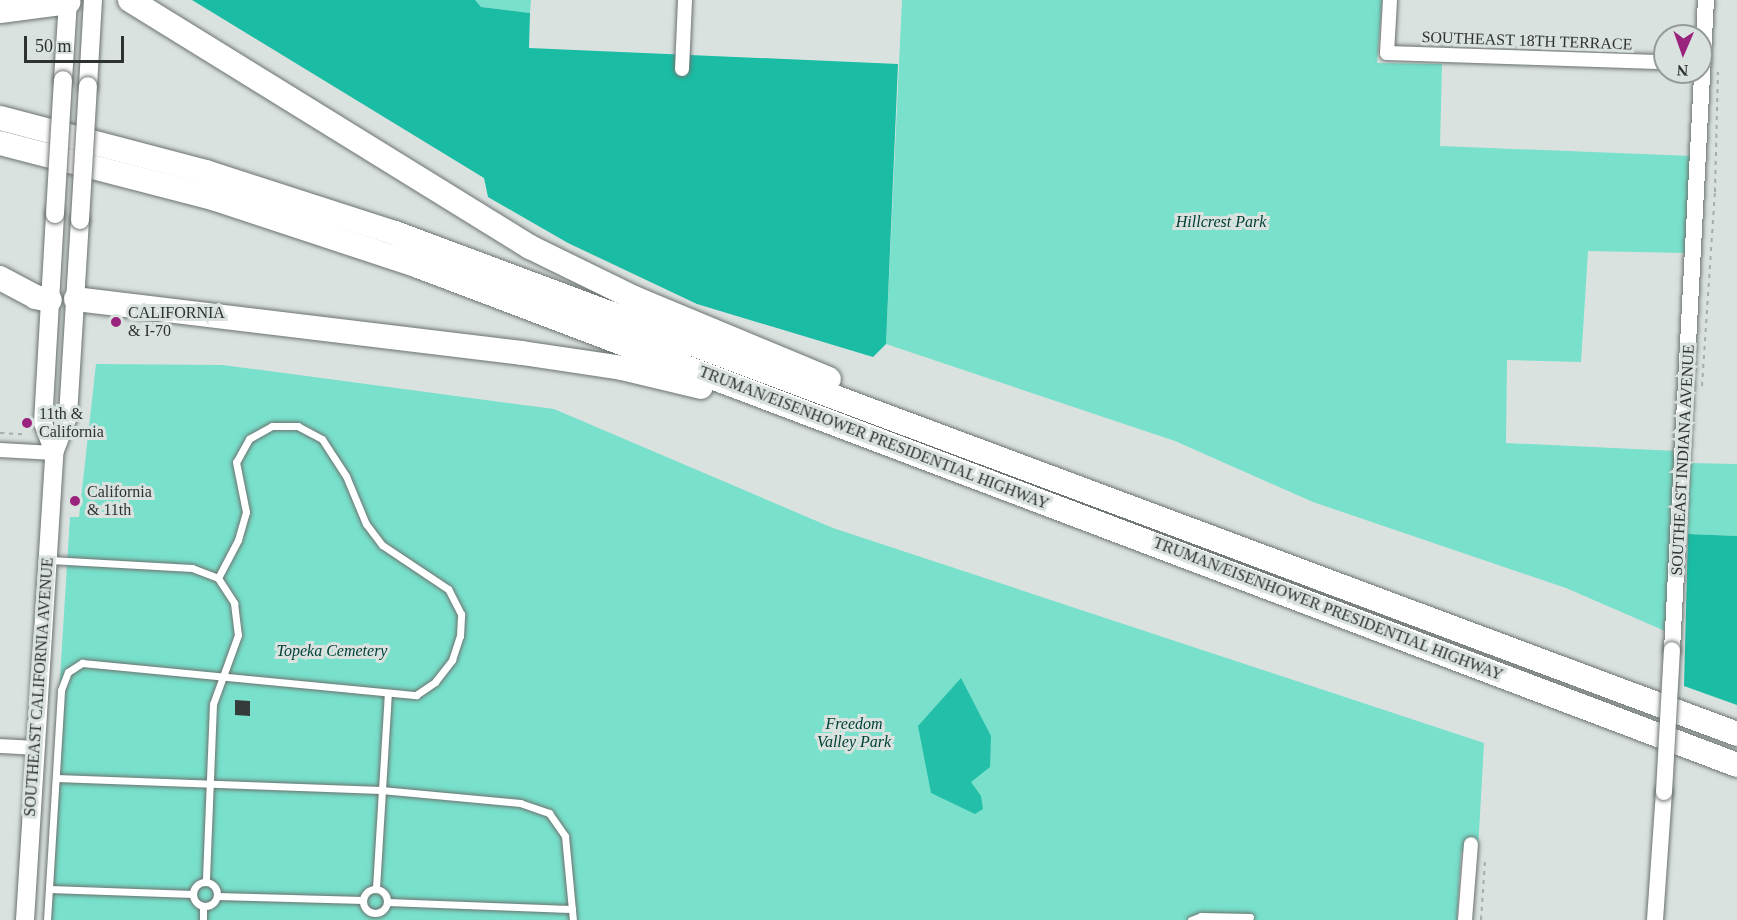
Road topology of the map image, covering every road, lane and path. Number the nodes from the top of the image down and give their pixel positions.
1 (93, 0) edge
2 (130, 0) edge
3 (685, 0) edge
4 (1390, 0) edge
5 (1706, 0) edge
6 (70, 1) edge
7 (0, 11) edge
8 (1704, 24) edge
9 (1653, 62) edge
10 (682, 69) dead end
11 (1701, 84) edge
12 (0, 118) edge
13 (0, 143) edge
14 (0, 278) edge
15 (76, 299) junction
16 (50, 300) junction
17 (748, 390) junction
18 (0, 433) edge
19 (22, 434) dead end
20 (0, 450) edge
21 (54, 453) junction
22 (1071, 483) junction
23 (47, 560) junction
24 (218, 578) junction
25 (221, 676) junction
26 (388, 694) junction
27 (1737, 734) edge
28 (0, 746) edge
29 (35, 748) junction
30 (1737, 765) edge
31 (56, 778) junction
32 (210, 784) junction
33 (381, 790) junction
34 (1471, 844) dead end
35 (1485, 862) dead end
36 (206, 882) junction
37 (376, 888) junction
38 (49, 889) junction
39 (193, 894) junction
40 (217, 896) junction
41 (363, 900) junction
42 (387, 902) junction
43 (203, 907) junction
44 (572, 909) junction
45 (373, 917) edge
46 (1250, 917) dead end
47 (25, 920) edge
48 (47, 920) edge
49 (203, 920) edge
50 (573, 920) edge
51 (1191, 920) edge
52 (1465, 920) edge
53 (1481, 920) edge
54 (1655, 920) edge

1 - 15 main road, SOUTHEAST CALIFORNIA AVENUE, bridge
2 - 22 highway
3 - 10 street
4 - 9 street, SOUTHEAST 18TH TERRACE
5 - 8 street, SOUTHEAST INDIANA AVENUE
6 - 7 highway
6 - 16 main road, SOUTHEAST CALIFORNIA AVENUE, bridge
11 - 54 street, SOUTHEAST INDIANA AVENUE, bridge
12 - 22 highway, TRUMAN/EISENHOWER PRESIDENTIAL HIGHWAY
13 - 17 highway, TRUMAN/EISENHOWER PRESIDENTIAL HIGHWAY
14 - 16 highway
15 - 16 main road
15 - 17 highway
15 - 21 main road, SOUTHEAST CALIFORNIA AVENUE
16 - 21 main road, SOUTHEAST CALIFORNIA AVENUE
17 - 30 highway, TRUMAN/EISENHOWER PRESIDENTIAL HIGHWAY
18 - 19 path
20 - 21 street
21 - 23 main road, SOUTHEAST CALIFORNIA AVENUE
22 - 27 highway, TRUMAN/EISENHOWER PRESIDENTIAL HIGHWAY
23 - 24 lane
23 - 29 main road, SOUTHEAST CALIFORNIA AVENUE
24 - 25 lane
24 - 26 lane
25 - 26 lane
25 - 31 lane
25 - 32 lane
26 - 33 lane
28 - 29 street
29 - 47 main road, SOUTHEAST CALIFORNIA AVENUE
31 - 32 lane
31 - 38 lane
32 - 33 lane
32 - 36 lane
33 - 37 lane
33 - 44 lane
34 - 52 street
35 - 53 path
36 - 39 lane
36 - 40 lane
37 - 41 lane
37 - 42 lane
38 - 39 lane
38 - 48 lane
39 - 43 lane
40 - 41 lane
40 - 43 lane
41 - 45 lane
42 - 44 lane
42 - 45 lane
43 - 49 lane
44 - 50 lane
46 - 51 lane

